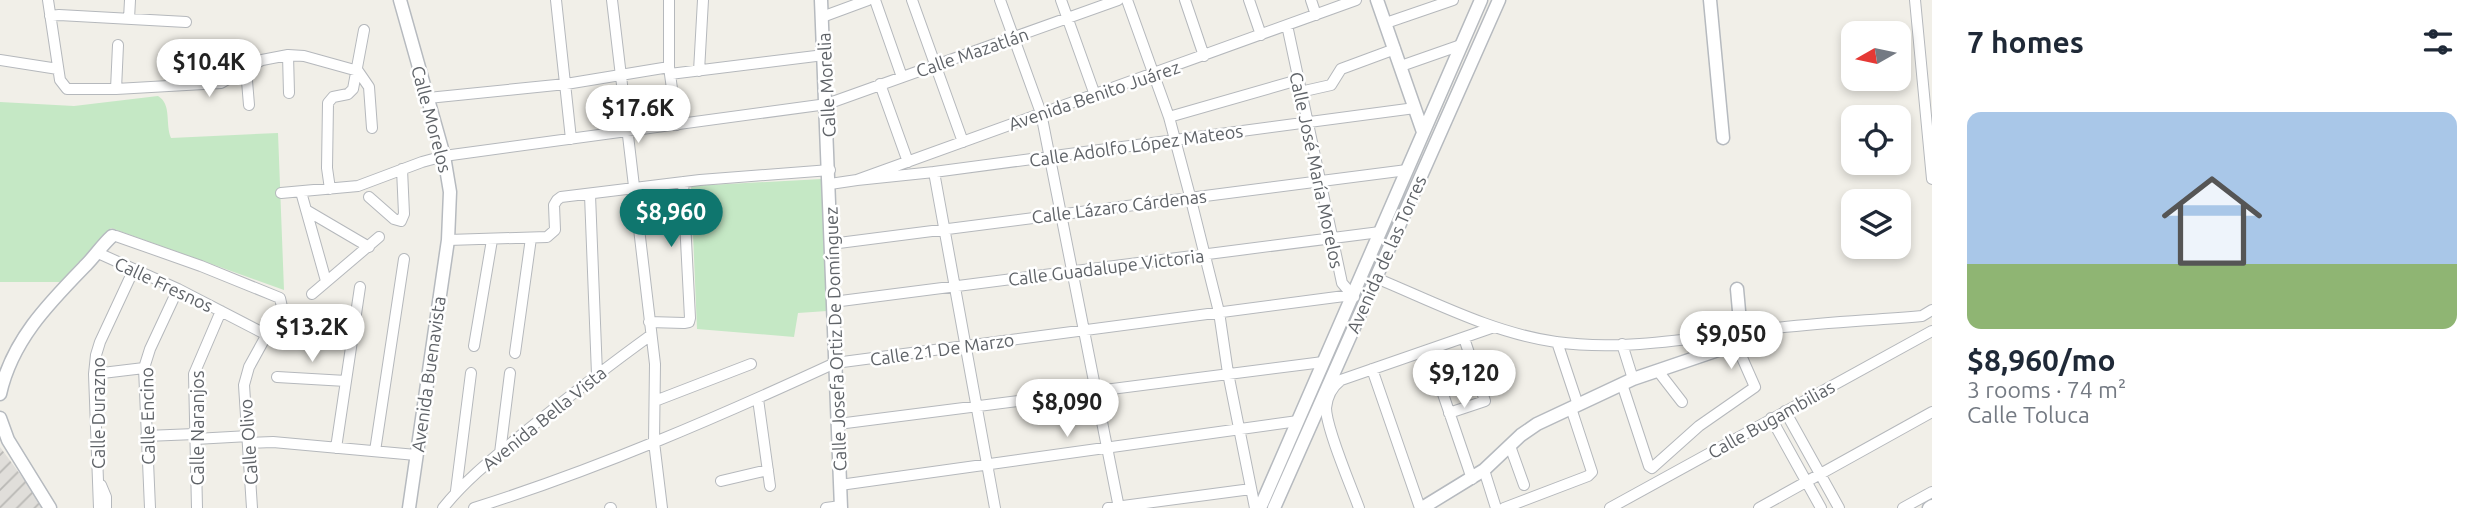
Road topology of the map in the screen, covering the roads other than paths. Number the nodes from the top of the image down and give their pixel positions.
1 (48, 0) edge
2 (130, 0) edge
3 (400, 0) edge
4 (556, 0) edge
5 (612, 0) edge
6 (669, 0) edge
7 (703, 0) edge
8 (821, 0) edge
9 (868, 0) edge
10 (875, 0) edge
11 (912, 0) edge
12 (1000, 0) edge
13 (1061, 0) edge
14 (1118, 0) edge
15 (1127, 0) edge
16 (1185, 0) edge
17 (1249, 0) edge
18 (1311, 0) edge
19 (1356, 0) edge
20 (1377, 0) edge
21 (1453, 0) edge
22 (1481, 0) edge
23 (1499, 0) edge
24 (1710, 0) edge
25 (1915, 0) edge
26 (1316, 15) junction
27 (50, 16) junction
28 (822, 17) junction
29 (1067, 18) junction
30 (129, 19) junction
31 (186, 22) dead end
32 (1386, 23) junction
33 (1287, 25) junction
34 (364, 30) dead end
35 (1261, 35) junction
36 (1013, 37) junction
37 (118, 45) dead end
38 (1461, 45) junction
39 (1395, 50) junction
40 (288, 55) junction
41 (824, 55) junction
42 (1920, 55) junction
43 (1204, 56) junction
44 (1932, 58) edge
45 (0, 60) edge
46 (935, 65) junction
47 (1401, 66) junction
48 (58, 69) junction
49 (246, 69) junction
50 (670, 70) junction
51 (358, 71) junction
52 (699, 71) junction
53 (1154, 74) junction
54 (620, 75) junction
55 (902, 77) junction
56 (1298, 80) junction
57 (566, 84) junction
58 (880, 84) junction
59 (116, 89) junction
60 (1300, 92) junction
61 (289, 93) dead end
62 (1095, 94) junction
63 (428, 98) junction
64 (827, 104) junction
65 (249, 105) dead end
66 (1415, 108) junction
67 (1041, 114) junction
68 (1169, 117) junction
69 (1307, 122) junction
70 (677, 125) junction
71 (372, 128) dead end
72 (626, 130) junction
73 (1423, 132) junction
74 (1723, 138) dead end
75 (571, 139) junction
76 (1175, 140) junction
77 (963, 142) junction
78 (1930, 143) edge
79 (444, 156) junction
80 (1049, 157) junction
81 (908, 162) junction
82 (402, 169) junction
83 (830, 170) junction
84 (1407, 170) junction
85 (934, 172) junction
86 (1932, 179) edge
87 (857, 180) junction
88 (1319, 180) junction
89 (683, 182) junction
90 (830, 184) junction
91 (633, 188) junction
92 (330, 189) junction
93 (302, 192) junction
94 (281, 193) dead end
95 (590, 195) junction
96 (1190, 196) junction
97 (369, 197) dead end
98 (404, 199) junction
99 (382, 209) junction
100 (306, 210) junction
101 (1060, 213) junction
102 (944, 229) junction
103 (1380, 232) junction
104 (112, 236) joint
105 (379, 237) dead end
106 (1333, 237) junction
107 (531, 238) junction
108 (447, 240) junction
109 (492, 240) junction
110 (831, 244) junction
111 (369, 247) junction
112 (98, 253) junction
113 (1205, 254) junction
114 (404, 259) dead end
115 (134, 269) junction
116 (1072, 271) junction
117 (1376, 278) junction
118 (326, 281) junction
119 (955, 286) junction
120 (360, 287) dead end
121 (178, 289) junction
122 (1737, 289) dead end
123 (312, 294) dead end
124 (1353, 295) junction
125 (833, 302) junction
126 (1363, 308) junction
127 (1932, 310) edge
128 (221, 311) junction
129 (1219, 313) junction
130 (649, 321) junction
131 (1494, 327) junction
132 (1084, 330) junction
133 (1932, 331) edge
134 (267, 335) junction
135 (651, 335) junction
136 (296, 338) dead end
137 (1464, 338) junction
138 (1739, 338) junction
139 (351, 342) junction
140 (1558, 342) junction
141 (1622, 344) junction
142 (474, 346) dead end
143 (966, 346) junction
144 (1428, 350) junction
145 (515, 353) dead end
146 (1323, 362) junction
147 (835, 363) junction
148 (751, 364) dead end
149 (144, 368) junction
150 (1372, 369) junction
151 (1658, 371) junction
152 (471, 373) dead end
153 (510, 373) dead end
154 (1228, 373) junction
155 (94, 374) junction
156 (597, 374) junction
157 (277, 377) dead end
158 (346, 381) junction
159 (1627, 382) junction
160 (1096, 390) junction
161 (0, 394) edge
162 (758, 399) junction
163 (655, 401) junction
164 (1682, 402) dead end
165 (977, 406) junction
166 (1574, 407) junction
167 (1785, 411) junction
168 (1932, 412) edge
169 (1449, 413) junction
170 (0, 418) edge
171 (1771, 418) junction
172 (1298, 421) junction
173 (838, 424) junction
174 (1239, 429) junction
175 (146, 436) junction
176 (195, 437) junction
177 (249, 440) junction
178 (654, 442) junction
179 (1510, 446) junction
180 (336, 448) junction
181 (1107, 449) junction
182 (375, 451) junction
183 (500, 453) junction
184 (416, 456) junction
185 (987, 466) junction
186 (768, 470) junction
187 (1484, 470) junction
188 (1821, 475) junction
189 (98, 480) junction
190 (1472, 480) junction
191 (720, 481) dead end
192 (1807, 482) junction
193 (840, 485) junction
194 (1524, 485) dead end
195 (770, 486) dead end
196 (1251, 489) junction
197 (456, 491) junction
198 (1932, 492) edge
199 (507, 503) edge
200 (841, 507) edge
201 (50, 508) edge
202 (99, 508) edge
203 (106, 508) edge
204 (150, 508) edge
205 (197, 508) edge
206 (252, 508) edge
207 (409, 508) edge
208 (443, 508) edge
209 (474, 508) edge
210 (662, 508) edge
211 (826, 508) edge
212 (995, 508) edge
213 (1115, 508) edge
214 (1258, 508) edge
215 (1274, 508) edge
216 (1359, 508) edge
217 (1421, 508) edge
218 (1496, 508) edge
219 (1504, 508) edge
220 (1611, 508) edge
221 (1759, 508) edge
222 (1821, 508) edge
223 (1839, 508) edge
224 (1903, 508) edge

1 - 27 street
2 - 30 street
3 - 63 street, Calle Morelos
4 - 57 street
5 - 54 street
6 - 50 street
7 - 52 street
8 - 28 street, Calle Morelia
9 - 28 street
10 - 55 street
11 - 46 street
12 - 36 street
13 - 29 street
14 - 29 street, Calle Mazatlán
15 - 53 street
16 - 43 street
17 - 35 street
18 - 26 street
19 - 26 street, Avenida Benito Juárez
20 - 32 street
21 - 32 street
22 - 38 street, Avenida de las Torres
23 - 117 street, Avenida de las Torres
24 - 74 street
25 - 42 street
26 - 33 street, Avenida Benito Juárez
27 - 30 street
27 - 48 street
28 - 41 street, Calle Morelia
29 - 36 street, Calle Mazatlán
29 - 62 street
30 - 31 street
32 - 39 street
33 - 35 street, Avenida Benito Juárez
33 - 56 street, Calle José María Morelos
34 - 51 street
35 - 43 street, Avenida Benito Juárez
36 - 46 street, Calle Mazatlán
36 - 67 street
37 - 59 street
38 - 47 street
38 - 73 street, Avenida de las Torres
39 - 47 street
39 - 60 street
40 - 49 street
40 - 51 street
40 - 61 street
41 - 52 street
41 - 64 street, Calle Morelia
42 - 44 street
42 - 78 street
43 - 53 street, Avenida Benito Juárez
45 - 48 street
46 - 55 street, Calle Mazatlán
46 - 77 street
47 - 66 street
48 - 59 street
49 - 59 street
49 - 65 street
50 - 52 street
50 - 54 street
50 - 70 street
51 - 71 street
51 - 92 street
53 - 62 street, Avenida Benito Juárez
53 - 68 street
54 - 57 street
54 - 72 street
55 - 58 street, Calle Mazatlán
56 - 60 street, Calle José María Morelos
56 - 68 street, Calle Adolfo López Mateos
57 - 63 street
57 - 75 street
58 - 64 street, Calle Mazatlán
58 - 81 street
60 - 69 street, Calle José María Morelos
62 - 67 street, Avenida Benito Juárez
63 - 79 street, Calle Morelos
64 - 70 street, Calle Mazatlán
64 - 83 street, Calle Morelia
66 - 69 street, Calle Adolfo López Mateos
66 - 73 street
67 - 77 street, Avenida Benito Juárez
67 - 80 street
68 - 76 street
69 - 76 street, Calle Adolfo López Mateos
69 - 88 street, Calle José María Morelos
70 - 72 street, Calle Mazatlán
72 - 75 street, Calle Mazatlán
72 - 91 street
73 - 84 street, Avenida de las Torres
75 - 79 street, Calle Mazatlán
76 - 80 street, Calle Adolfo López Mateos
76 - 96 street
77 - 81 street, Avenida Benito Juárez
78 - 86 street
79 - 82 street, Calle Mazatlán
79 - 108 street, Calle Morelos
80 - 85 street, Calle Adolfo López Mateos
80 - 101 street
81 - 87 street, Avenida Benito Juárez
82 - 92 street, Calle Mazatlán
82 - 98 street
83 - 89 street
83 - 90 street, Calle Josefa Ortiz De Domínguez
84 - 88 street, Calle Lázaro Cárdenas
84 - 103 street, Avenida de las Torres
85 - 87 street, Calle Adolfo López Mateos
85 - 102 street
87 - 90 street, Avenida Benito Juárez
88 - 96 street, Calle Lázaro Cárdenas
88 - 106 street, Calle José María Morelos
89 - 91 street
89 - 130 street
90 - 110 street, Calle Josefa Ortiz De Domínguez
91 - 95 street
91 - 130 street
92 - 93 street, Calle Mazatlán
93 - 94 street, Calle Mazatlán
93 - 100 street
95 - 107 street
95 - 156 street
96 - 101 street, Calle Lázaro Cárdenas
96 - 113 street
97 - 99 street
98 - 99 street
98 - 99 street
100 - 111 street
100 - 118 street
101 - 102 street, Calle Lázaro Cárdenas
101 - 116 street
102 - 110 street, Calle Lázaro Cárdenas
102 - 119 street
103 - 106 street, Calle Guadalupe Victoria
103 - 124 street, Avenida de las Torres
104 - 112 street
104 - 134 street, Calle Olivo
105 - 111 street
106 - 113 street, Calle Guadalupe Victoria
106 - 124 street, Calle José María Morelos
107 - 109 street
107 - 145 street
108 - 109 street
108 - 184 street, Avenida Buenavista
109 - 142 street
110 - 125 street, Calle Josefa Ortiz De Domínguez
111 - 118 street
112 - 115 street, Calle Fresnos
112 - 161 street
113 - 116 street, Calle Guadalupe Victoria
113 - 129 street
114 - 182 street
115 - 121 street, Calle Fresnos
115 - 155 street, Calle Durazno
116 - 119 street, Calle Guadalupe Victoria
116 - 132 street
117 - 126 street, Avenida de las Torres
117 - 131 street
118 - 123 street
119 - 125 street, Calle Guadalupe Victoria
119 - 143 street
120 - 139 street
121 - 128 street, Calle Fresnos
121 - 149 street, Calle Encino
122 - 138 street
124 - 126 street, Calle José María Morelos
124 - 129 street, Calle 21 De Marzo
124 - 146 street, Avenida de las Torres
125 - 147 street, Calle Josefa Ortiz De Domínguez
126 - 215 street, Avenida de las Torres
127 - 138 street
128 - 134 street, Calle Fresnos
128 - 176 street, Calle Naranjos
129 - 132 street, Calle 21 De Marzo
129 - 154 street
130 - 135 street
131 - 137 street
131 - 140 street
132 - 143 street, Calle 21 De Marzo
132 - 160 street
133 - 167 street, Calle Bugambilias
134 - 177 street, Calle Olivo
135 - 156 street, Avenida Bella Vista
135 - 163 street
136 - 139 street
137 - 144 street
137 - 169 street
138 - 141 street
138 - 151 street
138 - 159 street
139 - 158 street
140 - 141 street
140 - 166 street
141 - 159 street
143 - 147 street, Calle 21 De Marzo
143 - 165 street
144 - 150 street
144 - 169 street
146 - 154 street
146 - 172 street, Avenida de las Torres
147 - 162 street, Calle 21 De Marzo
147 - 173 street, Calle Josefa Ortiz De Domínguez
148 - 163 street
149 - 155 street
149 - 175 street, Calle Encino
150 - 216 street
150 - 217 street
151 - 159 street
151 - 164 street
152 - 197 street
153 - 183 street
154 - 160 street
154 - 174 street
155 - 189 street, Calle Durazno
156 - 183 street, Avenida Bella Vista
157 - 158 street
158 - 180 street
159 - 166 street
160 - 165 street
160 - 181 street
162 - 178 street, Calle 21 De Marzo
162 - 186 street
163 - 178 street
165 - 173 street
165 - 185 street
166 - 179 street
166 - 219 street
167 - 171 street, Calle Bugambilias
167 - 188 street
168 - 188 street
169 - 190 street
170 - 201 street
171 - 192 street
171 - 220 street, Calle Bugambilias
172 - 174 street
172 - 214 street, Avenida de las Torres
173 - 193 street, Calle Josefa Ortiz De Domínguez
174 - 181 street
174 - 196 street
175 - 176 street
175 - 204 street, Calle Encino
176 - 177 street
176 - 205 street, Calle Naranjos
177 - 180 street
177 - 206 street, Calle Olivo
178 - 199 street, Calle 21 De Marzo
178 - 210 street
179 - 187 street
179 - 194 street
180 - 182 street
181 - 185 street
181 - 213 street
182 - 184 street
183 - 197 street, Avenida Bella Vista
184 - 207 street, Avenida Buenavista
185 - 193 street
185 - 212 street
186 - 191 street
186 - 195 street
187 - 190 street
187 - 218 street
188 - 192 street
188 - 223 street
189 - 202 street, Calle Durazno
189 - 203 street, Calle Durazno
190 - 217 street
192 - 221 street
192 - 222 street
193 - 200 street, Calle Josefa Ortiz De Domínguez
196 - 213 street
196 - 214 street
197 - 208 street, Avenida Bella Vista
198 - 224 street
199 - 209 street, Calle 21 De Marzo
200 - 211 street

